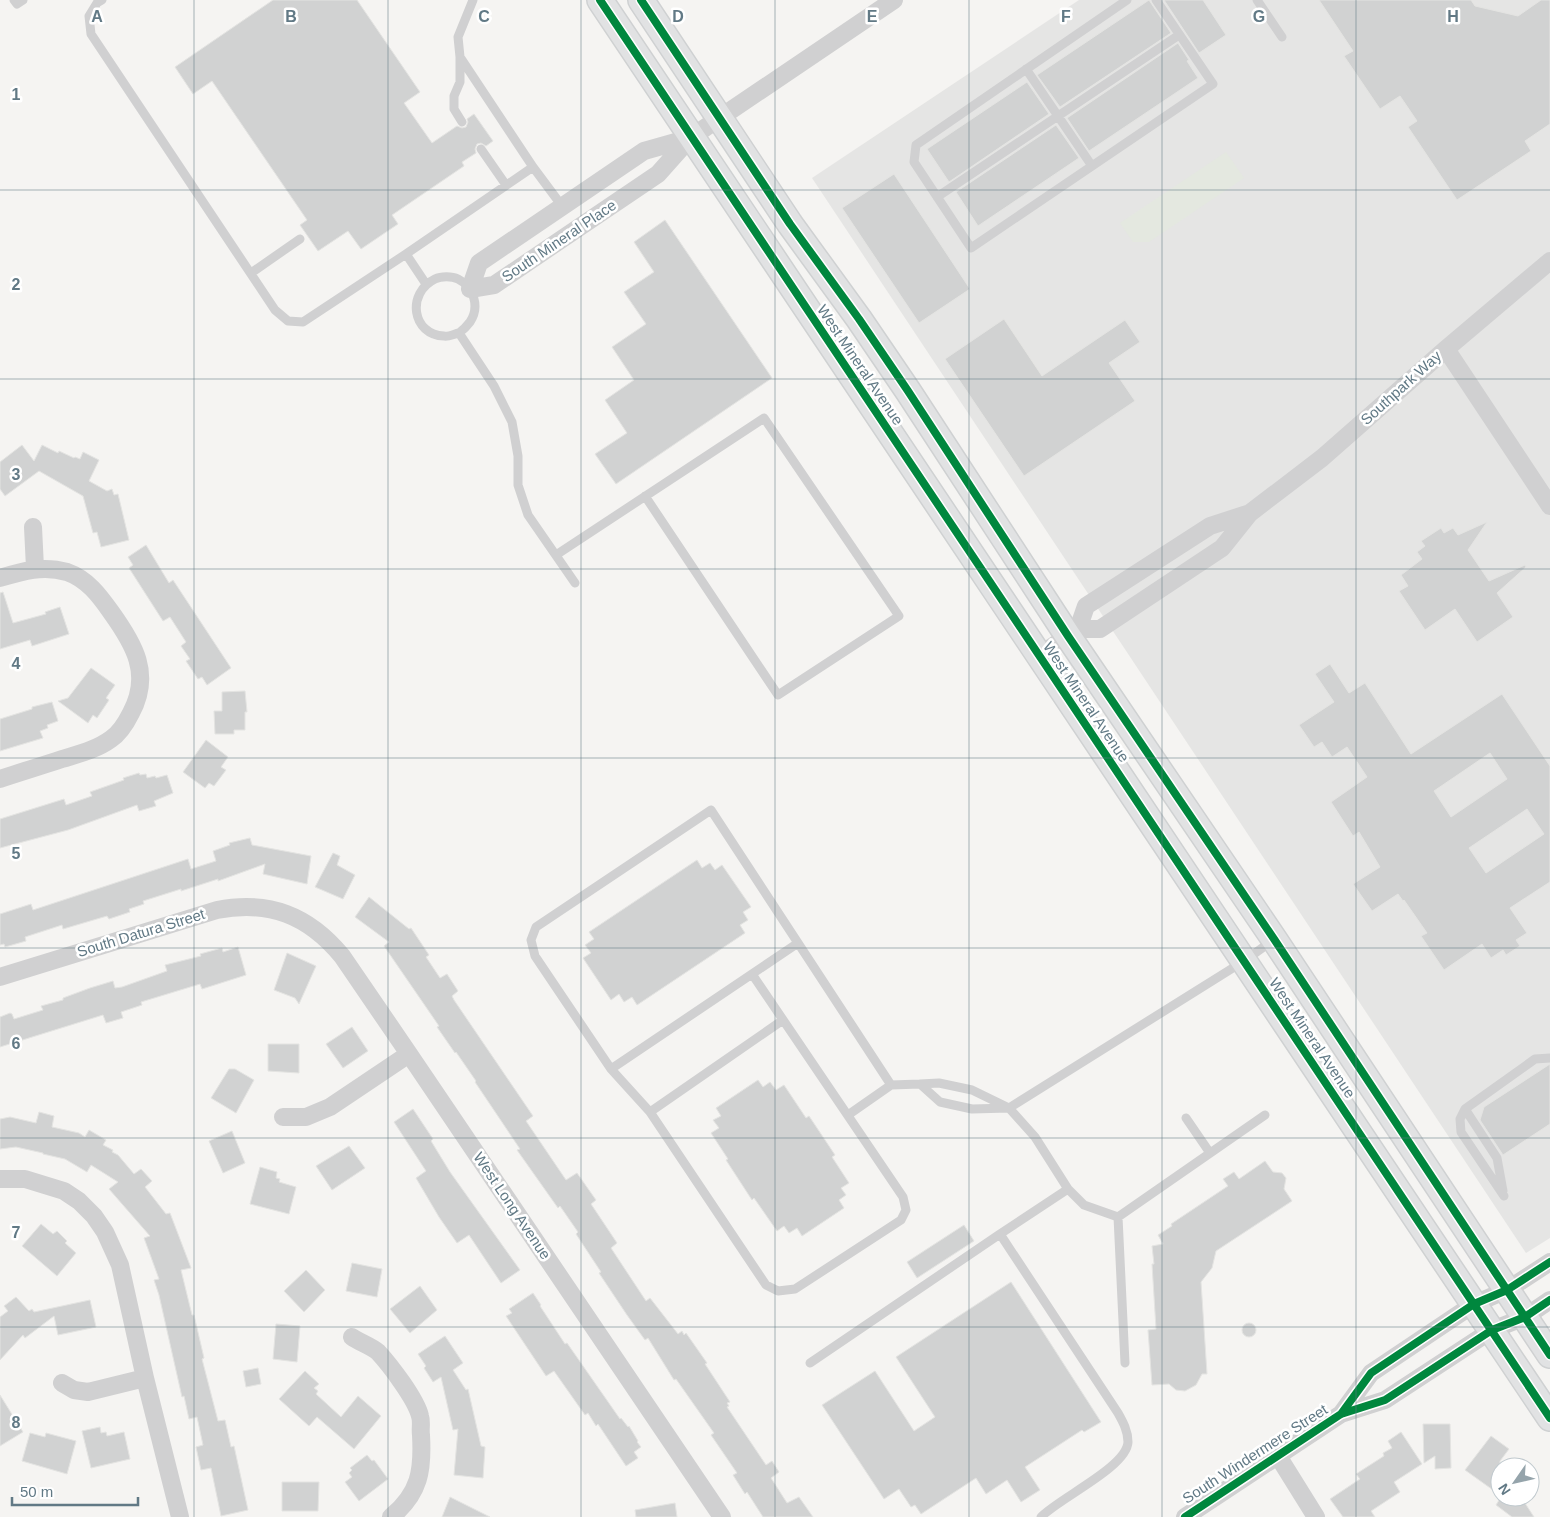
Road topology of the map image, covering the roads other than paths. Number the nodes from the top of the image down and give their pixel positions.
1 (14, 0) edge
2 (23, 0) edge
3 (102, 0) edge
4 (473, 0) edge
5 (600, 0) edge
6 (641, 0) edge
7 (894, 0) edge
8 (1127, 0) edge
9 (1156, 0) edge
10 (1257, 0) edge
11 (1179, 35) junction
12 (1282, 37) dead end
13 (460, 58) junction
14 (1026, 69) junction
15 (1058, 116) junction
16 (719, 118) junction
17 (462, 122) dead end
18 (690, 138) junction
19 (481, 149) dead end
20 (1092, 166) junction
21 (533, 167) junction
22 (506, 185) junction
23 (937, 197) junction
24 (562, 206) junction
25 (300, 239) dead end
26 (406, 254) junction
27 (1550, 262) edge
28 (251, 273) junction
29 (426, 284) junction
30 (470, 289) junction
31 (459, 333) junction
32 (1446, 349) junction
33 (645, 496) junction
34 (1550, 506) edge
35 (1250, 513) junction
36 (33, 527) dead end
37 (556, 555) junction
38 (35, 568) junction
39 (0, 578) edge
40 (575, 583) dead end
41 (1073, 633) junction
42 (1039, 656) junction
43 (0, 779) edge
44 (284, 913) joint
45 (1274, 939) junction
46 (798, 943) junction
47 (1244, 961) junction
48 (752, 974) junction
49 (0, 977) edge
50 (783, 1020) junction
51 (409, 1054) junction
52 (1550, 1058) edge
53 (611, 1069) junction
54 (920, 1084) junction
55 (891, 1085) junction
56 (1009, 1108) junction
57 (1465, 1109) junction
58 (650, 1112) junction
59 (848, 1115) junction
60 (1265, 1115) dead end
61 (283, 1117) dead end
62 (1186, 1118) dead end
63 (1210, 1154) junction
64 (0, 1179) edge
65 (1068, 1189) junction
66 (1118, 1217) junction
67 (1000, 1234) junction
68 (1550, 1262) edge
69 (1491, 1297) junction
70 (1550, 1300) edge
71 (1507, 1324) junction
72 (352, 1337) dead end
73 (1550, 1355) edge
74 (810, 1363) dead end
75 (1125, 1363) dead end
76 (145, 1378) junction
77 (62, 1383) dead end
78 (1341, 1414) junction
79 (1550, 1418) edge
80 (1278, 1456) junction
81 (1043, 1516) edge
82 (180, 1517) edge
83 (391, 1517) edge
84 (722, 1517) edge
85 (1185, 1517) edge
86 (1316, 1517) edge

1 - 2 lane
3 - 28 lane
4 - 13 lane
5 - 18 main road, West Mineral Avenue
6 - 16 main road, West Mineral Avenue
7 - 16 street, South Mineral Place
8 - 14 lane
9 - 11 lane
10 - 12 lane
11 - 15 lane
11 - 20 lane
13 - 17 lane
13 - 21 lane
14 - 15 lane
14 - 23 lane
15 - 20 lane
15 - 23 lane
16 - 18 street, South Mineral Place
16 - 41 main road, West Mineral Avenue
18 - 24 street, South Mineral Place
18 - 30 street, South Mineral Place
18 - 42 main road, West Mineral Avenue
19 - 22 lane
20 - 23 lane
21 - 22 lane
21 - 24 lane
22 - 26 lane
24 - 30 street, South Mineral Place
25 - 28 lane
26 - 28 lane
26 - 29 lane
27 - 32 street, Southpark Way
29 - 30 lane
29 - 31 lane
30 - 31 lane
31 - 37 lane
32 - 34 street
32 - 35 street, Southpark Way
33 - 33 lane
33 - 37 lane
35 - 41 street, Southpark Way
35 - 41 street, Southpark Way
36 - 38 street
37 - 40 lane
38 - 39 street
38 - 43 street
41 - 42 street
41 - 45 main road, West Mineral Avenue
42 - 47 main road, West Mineral Avenue
44 - 49 street, South Datura Street
44 - 51 street, West Long Avenue
45 - 47 lane
45 - 69 main road, West Mineral Avenue
46 - 48 lane
46 - 53 lane
46 - 55 lane
47 - 56 lane
47 - 69 main road, West Mineral Avenue
48 - 50 lane
48 - 53 lane
50 - 58 lane
50 - 59 lane
51 - 61 street
51 - 84 street, West Long Avenue
52 - 57 lane
53 - 58 lane
54 - 55 lane
54 - 56 lane
54 - 56 lane
55 - 59 lane
56 - 65 lane
57 - 57 lane
58 - 59 lane
60 - 63 lane
62 - 63 lane
63 - 66 lane
64 - 76 street
65 - 66 lane
65 - 67 lane
66 - 75 lane
67 - 74 lane
67 - 81 lane
68 - 69 street, South Windermere Street
69 - 71 main road, West Mineral Avenue
69 - 71 main road, West Mineral Avenue
69 - 78 street, South Windermere Street
70 - 71 street, South Windermere Street
71 - 73 main road, West Mineral Avenue
71 - 78 street, South Windermere Street
71 - 79 main road, West Mineral Avenue
72 - 83 street
76 - 77 street
76 - 82 street
78 - 80 street, South Windermere Street
80 - 85 street, South Windermere Street
80 - 86 street

